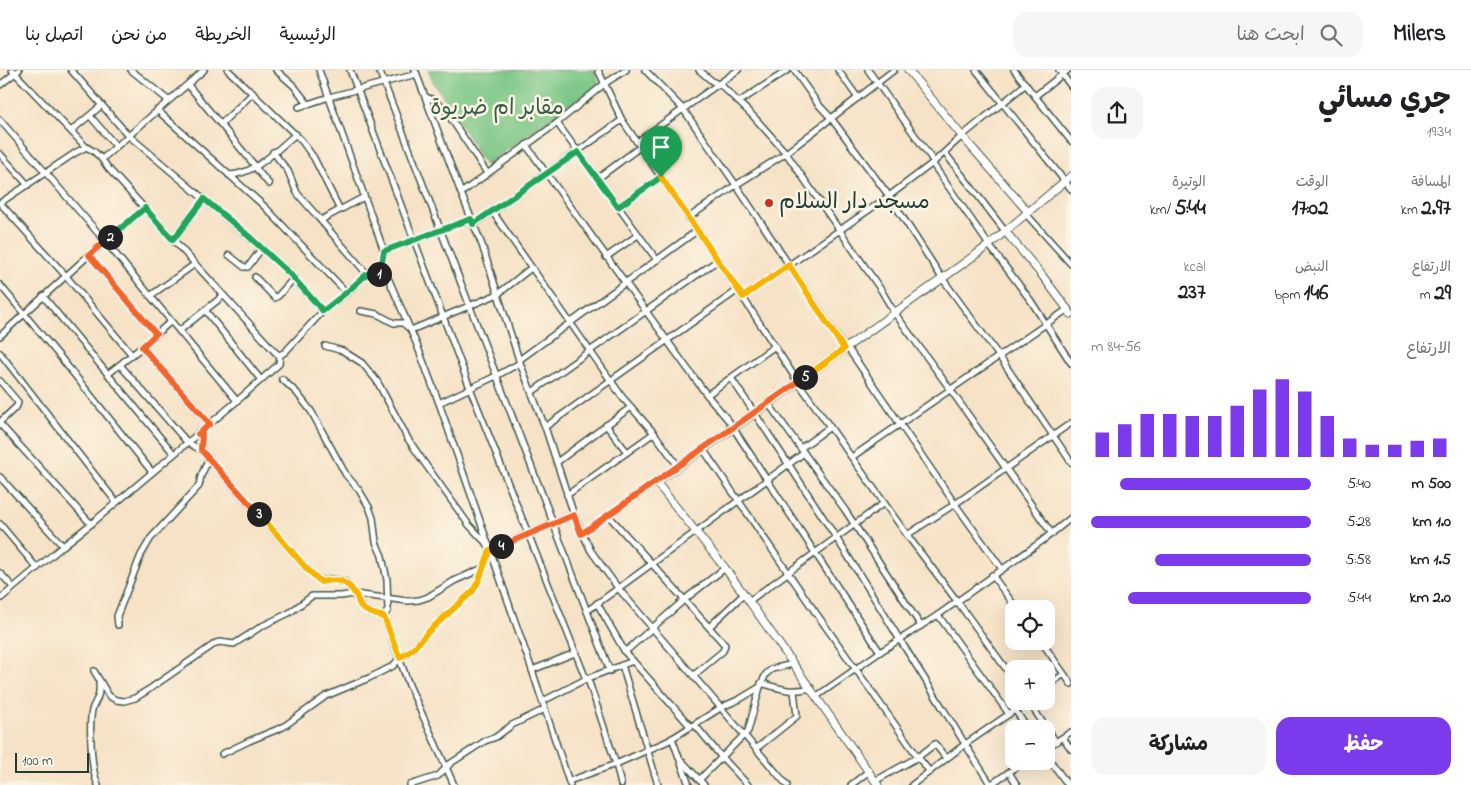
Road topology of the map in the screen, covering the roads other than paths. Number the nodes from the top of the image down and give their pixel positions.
1 (71, 70) edge
2 (131, 70) edge
3 (194, 70) edge
4 (204, 70) edge
5 (228, 70) edge
6 (276, 70) edge
7 (319, 70) edge
8 (350, 70) edge
9 (379, 70) edge
10 (598, 70) edge
11 (626, 70) edge
12 (645, 70) edge
13 (699, 70) edge
14 (738, 70) edge
15 (788, 70) edge
16 (794, 70) edge
17 (838, 70) edge
18 (868, 70) edge
19 (894, 70) edge
20 (908, 70) edge
21 (976, 70) edge
22 (1014, 70) edge
23 (1068, 70) edge
24 (15, 71) edge
25 (416, 72) edge
26 (1060, 72) edge
27 (199, 75) junction
28 (384, 83) junction
29 (718, 83) junction
30 (878, 83) junction
31 (604, 84) junction
32 (1026, 84) junction
33 (0, 85) edge
34 (188, 85) junction
35 (1071, 86) edge
36 (357, 90) junction
37 (253, 93) junction
38 (1035, 96) junction
39 (426, 97) junction
40 (329, 98) junction
41 (858, 98) junction
42 (168, 100) junction
43 (739, 102) junction
44 (1002, 103) junction
45 (308, 104) junction
46 (102, 105) junction
47 (299, 107) dead end
48 (683, 109) junction
49 (157, 110) junction
50 (90, 116) junction
51 (831, 118) junction
52 (0, 120) edge
53 (622, 120) junction
54 (557, 123) junction
55 (221, 124) junction
56 (71, 131) junction
57 (296, 134) junction
58 (128, 135) junction
59 (962, 136) junction
60 (1071, 141) edge
61 (639, 144) junction
62 (526, 145) junction
63 (116, 146) junction
64 (86, 147) junction
65 (273, 152) junction
66 (578, 152) junction
67 (945, 152) junction
68 (786, 153) junction
69 (0, 154) edge
70 (102, 159) junction
71 (933, 163) junction
72 (256, 167) junction
73 (46, 173) junction
74 (487, 173) junction
75 (546, 173) junction
76 (229, 175) junction
77 (1071, 176) edge
78 (661, 177) junction
79 (597, 179) junction
80 (1064, 181) junction
81 (269, 184) dead end
82 (28, 185) junction
83 (736, 185) junction
84 (1071, 189) edge
85 (461, 193) junction
86 (364, 196) junction
87 (889, 196) junction
88 (204, 199) junction
89 (0, 203) edge
90 (618, 207) junction
91 (145, 208) junction
92 (340, 210) junction
93 (492, 211) junction
94 (1027, 213) junction
95 (688, 218) junction
96 (321, 220) junction
97 (472, 222) junction
98 (441, 230) junction
99 (698, 230) junction
100 (839, 231) junction
101 (1005, 231) junction
102 (638, 235) junction
103 (173, 240) junction
104 (414, 240) junction
105 (105, 241) junction
106 (989, 244) junction
107 (262, 248) junction
108 (384, 251) junction
109 (229, 254) dead end
110 (89, 255) junction
111 (606, 257) junction
112 (657, 260) junction
113 (718, 260) junction
114 (195, 264) junction
115 (1071, 264) edge
116 (789, 265) junction
117 (531, 268) junction
118 (367, 274) junction
119 (380, 274) junction
120 (66, 276) junction
121 (255, 277) dead end
122 (294, 278) junction
123 (942, 278) junction
124 (625, 283) junction
125 (0, 285) edge
126 (738, 290) junction
127 (347, 292) junction
128 (498, 294) junction
129 (43, 296) junction
130 (150, 296) junction
131 (223, 296) junction
132 (743, 297) junction
133 (470, 305) junction
134 (205, 310) junction
135 (323, 311) junction
136 (361, 311) dead end
137 (646, 312) junction
138 (894, 312) junction
139 (1069, 312) edge
140 (24, 314) junction
141 (443, 316) junction
142 (170, 322) junction
143 (571, 322) junction
144 (1046, 324) junction
145 (411, 330) junction
146 (179, 332) junction
147 (156, 334) junction
148 (0, 336) edge
149 (666, 340) junction
150 (325, 346) dead end
151 (775, 346) junction
152 (142, 347) junction
153 (846, 348) junction
154 (590, 351) junction
155 (0, 353) edge
156 (132, 355) junction
157 (280, 355) junction
158 (999, 356) junction
159 (520, 361) junction
160 (1071, 363) edge
161 (120, 364) junction
162 (108, 374) junction
163 (496, 376) junction
164 (731, 378) junction
165 (282, 379) dead end
166 (260, 380) junction
167 (610, 380) junction
168 (0, 381) edge
169 (798, 382) junction
170 (470, 388) junction
171 (950, 389) junction
172 (532, 392) junction
173 (707, 395) junction
174 (237, 401) junction
175 (439, 403) junction
176 (768, 403) junction
177 (631, 407) junction
178 (755, 413) junction
179 (0, 423) edge
180 (1071, 423) edge
181 (210, 424) junction
182 (901, 424) junction
183 (606, 425) junction
184 (545, 427) junction
185 (830, 427) junction
186 (733, 428) junction
187 (654, 433) junction
188 (198, 434) junction
189 (1053, 436) junction
190 (187, 442) junction
191 (201, 450) junction
192 (703, 450) junction
193 (803, 450) junction
194 (627, 452) junction
195 (174, 454) junction
196 (852, 457) junction
197 (209, 458) junction
198 (557, 462) junction
199 (1071, 462) edge
200 (789, 464) junction
201 (678, 466) junction
202 (1006, 468) junction
203 (152, 472) junction
204 (0, 477) edge
205 (768, 480) junction
206 (656, 482) junction
207 (567, 495) junction
208 (739, 501) junction
209 (116, 502) junction
210 (884, 503) junction
211 (955, 504) junction
212 (574, 515) junction
213 (608, 515) junction
214 (1071, 518) edge
215 (0, 524) edge
216 (91, 524) junction
217 (553, 524) junction
218 (855, 524) junction
219 (696, 531) junction
220 (528, 534) junction
221 (581, 534) junction
222 (1052, 534) junction
223 (907, 535) junction
224 (835, 538) junction
225 (63, 546) junction
226 (489, 548) junction
227 (816, 553) junction
228 (652, 563) junction
229 (37, 568) junction
230 (483, 568) junction
231 (725, 568) junction
232 (1002, 569) junction
233 (0, 573) edge
234 (788, 573) junction
235 (992, 575) junction
236 (13, 587) junction
237 (618, 588) junction
238 (355, 594) junction
239 (744, 594) junction
240 (388, 598) junction
241 (0, 599) edge
242 (684, 600) junction
243 (1010, 600) edge
244 (749, 601) junction
245 (957, 601) junction
246 (597, 603) junction
247 (587, 611) junction
248 (938, 615) junction
249 (384, 617) junction
250 (118, 625) dead end
251 (921, 626) junction
252 (652, 627) junction
253 (709, 627) junction
254 (900, 639) junction
255 (1047, 650) edge
256 (625, 652) junction
257 (880, 652) junction
258 (575, 653) junction
259 (400, 658) junction
260 (633, 661) junction
261 (793, 664) junction
262 (622, 665) junction
263 (1005, 668) edge
264 (856, 669) junction
265 (532, 670) junction
266 (94, 671) dead end
267 (610, 671) junction
268 (1064, 674) junction
269 (694, 675) junction
270 (99, 679) junction
271 (587, 679) junction
272 (1055, 680) edge
273 (1071, 684) edge
274 (761, 685) junction
275 (811, 688) junction
276 (794, 691) junction
277 (817, 696) junction
278 (543, 701) junction
279 (722, 707) junction
280 (545, 709) junction
281 (1015, 710) joint
282 (1034, 710) edge
283 (1009, 714) junction
284 (1022, 720) edge
285 (693, 726) junction
286 (1071, 732) edge
287 (745, 735) junction
288 (672, 738) junction
289 (1063, 738) junction
290 (1056, 742) joint
291 (964, 745) junction
292 (757, 748) junction
293 (1071, 749) edge
294 (648, 750) junction
295 (222, 754) dead end
296 (918, 757) junction
297 (678, 758) junction
298 (722, 758) junction
299 (946, 758) junction
300 (616, 764) junction
301 (447, 767) junction
302 (1055, 767) edge
303 (1012, 770) edge
304 (869, 771) junction
305 (930, 772) junction
306 (1009, 772) junction
307 (699, 780) junction
308 (570, 783) edge
309 (785, 783) edge
310 (877, 783) edge
311 (98, 785) edge
312 (410, 785) edge
313 (454, 785) edge
314 (621, 785) edge
315 (658, 785) edge
316 (689, 785) edge
317 (704, 785) edge
318 (748, 785) edge
319 (778, 785) edge
320 (851, 785) edge
321 (912, 785) edge
322 (990, 785) edge
323 (1017, 785) edge
324 (1068, 785) edge

1 - 46 street
2 - 42 street
3 - 27 street
4 - 27 street
5 - 37 street
6 - 45 street
7 - 40 street
8 - 36 street
9 - 28 street
10 - 31 street
11 - 31 street
12 - 48 street
13 - 29 street
14 - 29 street
15 - 43 street
16 - 51 street
17 - 41 street
18 - 30 street
19 - 30 street
20 - 59 street
21 - 44 street
22 - 32 street
23 - 26 street
24 - 33 street
24 - 56 street
25 - 28 street
25 - 39 street
26 - 35 street
26 - 38 street
27 - 34 street
28 - 36 street
28 - 98 street
29 - 43 street
29 - 48 street
30 - 41 street
30 - 71 street
31 - 53 street
31 - 54 street
32 - 38 street
32 - 44 street
34 - 42 street
34 - 55 street
36 - 40 street
36 - 104 street
37 - 55 street
37 - 57 street
38 - 60 street
39 - 74 street
39 - 85 street
40 - 45 street
40 - 86 street
41 - 51 street
42 - 49 street
43 - 68 street
44 - 59 street
44 - 80 street
45 - 47 street
46 - 50 street
46 - 58 street
48 - 61 street
48 - 83 street
49 - 58 street
49 - 76 street
50 - 56 street
50 - 63 street
51 - 68 street
51 - 87 street
52 - 73 street
53 - 61 street
53 - 66 street
54 - 62 street
54 - 66 street
55 - 72 street
56 - 64 street
57 - 65 street
57 - 92 street
58 - 63 street
58 - 88 street
59 - 67 street
59 - 94 street
61 - 78 street
61 - 79 street
62 - 74 street
62 - 75 street
63 - 70 street
64 - 70 street
64 - 73 street
65 - 72 street
65 - 96 street
66 - 75 street
66 - 79 street
67 - 71 street
67 - 101 street
68 - 83 street
68 - 100 street
69 - 82 street
70 - 91 street
71 - 87 street
71 - 106 street
72 - 76 street
72 - 81 street
73 - 82 street
73 - 105 street
74 - 85 street
75 - 93 street
75 - 111 street
76 - 127 street
77 - 80 street
78 - 90 street
78 - 95 street
79 - 90 street
80 - 84 street
80 - 94 street
82 - 89 street
83 - 95 street
83 - 116 street
85 - 97 street
86 - 92 street
86 - 108 street
87 - 100 street
87 - 123 street
88 - 103 street
88 - 107 street
89 - 120 street
90 - 102 street
91 - 103 street
91 - 105 street
92 - 96 street
93 - 97 street
93 - 117 street
94 - 101 street
94 - 115 street
95 - 99 street
96 - 118 street
97 - 98 street
97 - 128 street
98 - 104 street
98 - 133 street
99 - 112 street
99 - 113 street
100 - 116 street
100 - 138 street
101 - 106 street
101 - 139 street
102 - 111 street
102 - 112 street
103 - 114 street
104 - 108 street
104 - 141 street
105 - 110 street
105 - 130 street
106 - 123 street
106 - 144 street
107 - 109 street
107 - 122 street
108 - 119 street
110 - 120 street
110 - 147 street
111 - 124 street
112 - 124 street
113 - 126 street
113 - 137 street
114 - 130 street
114 - 131 street
116 - 132 street
116 - 153 street
117 - 128 street
117 - 143 street
118 - 119 street
118 - 127 street
119 - 145 street
120 - 129 street
120 - 156 street
121 - 122 street
122 - 135 street
123 - 138 street
123 - 158 street
124 - 137 street
124 - 143 street
125 - 140 street
126 - 132 street
126 - 149 street
127 - 135 street
128 - 133 street
128 - 159 street
129 - 140 street
129 - 162 street
130 - 142 street
131 - 134 street
131 - 157 street
132 - 151 street
133 - 141 street
133 - 163 street
134 - 146 street
134 - 166 street
135 - 157 street
136 - 145 street
137 - 149 street
137 - 154 street
138 - 153 street
138 - 171 street
139 - 144 street
140 - 148 street
140 - 203 street
141 - 145 street
141 - 170 street
142 - 146 street
142 - 147 street
143 - 154 street
143 - 159 street
144 - 158 street
144 - 160 street
145 - 175 street
146 - 174 street
147 - 152 street
149 - 167 street
149 - 173 street
150 - 226 street
151 - 164 street
151 - 169 street
152 - 156 street
152 - 181 street
153 - 169 street
153 - 182 street
154 - 167 street
154 - 172 street
155 - 209 street
156 - 161 street
157 - 166 street
158 - 171 street
158 - 189 street
159 - 163 street
159 - 172 street
161 - 162 street
161 - 190 street
162 - 195 street
163 - 170 street
163 - 217 street
164 - 173 street
164 - 178 street
165 - 240 street
166 - 174 street
167 - 177 street
167 - 184 street
168 - 179 street
169 - 176 street
169 - 185 street
170 - 175 street
170 - 220 street
171 - 182 street
171 - 202 street
172 - 184 street
173 - 186 street
174 - 181 street
175 - 226 street
176 - 178 street
176 - 193 street
177 - 183 street
177 - 187 street
178 - 186 street
178 - 200 street
179 - 216 street
180 - 189 street
181 - 188 street
182 - 196 street
182 - 211 street
183 - 194 street
183 - 198 street
184 - 198 street
185 - 193 street
185 - 196 street
186 - 192 street
186 - 205 street
187 - 194 street
187 - 201 street
188 - 190 street
188 - 191 street
189 - 199 street
189 - 202 street
190 - 191 street
190 - 195 street
191 - 197 street
192 - 201 street
192 - 208 street
193 - 200 street
193 - 218 street
194 - 207 street
195 - 203 street
196 - 210 street
197 - 238 street
197 - 250 street
198 - 207 street
200 - 205 street
200 - 224 street
201 - 206 street
202 - 211 street
202 - 222 street
203 - 209 street
204 - 225 street
205 - 208 street
205 - 227 street
206 - 213 street
206 - 219 street
207 - 212 street
208 - 219 street
208 - 234 street
209 - 216 street
210 - 218 street
210 - 223 street
211 - 223 street
211 - 232 street
212 - 217 street
212 - 221 street
213 - 221 street
213 - 228 street
214 - 222 street
215 - 229 street
216 - 225 street
217 - 220 street
217 - 247 street
218 - 224 street
218 - 251 street
219 - 228 street
219 - 231 street
220 - 226 street
220 - 258 street
221 - 237 street
222 - 232 street
223 - 245 street
224 - 227 street
224 - 254 street
225 - 229 street
226 - 230 street
226 - 265 street
227 - 234 street
227 - 257 street
228 - 237 street
228 - 242 street
229 - 236 street
230 - 240 street
230 - 259 street
231 - 239 street
231 - 242 street
232 - 235 street
233 - 236 street
234 - 244 street
234 - 264 street
235 - 243 street
235 - 245 street
236 - 241 street
237 - 246 street
237 - 252 street
238 - 240 street
238 - 249 street
238 - 270 street
239 - 244 street
239 - 253 street
240 - 249 street
242 - 252 street
242 - 253 street
244 - 261 street
245 - 248 street
245 - 263 street
246 - 247 street
246 - 256 street
247 - 267 street
248 - 251 street
248 - 283 street
249 - 259 street
251 - 254 street
252 - 256 street
252 - 269 street
253 - 269 street
254 - 257 street
254 - 291 street
255 - 268 street
256 - 260 street
257 - 264 street
258 - 265 street
258 - 271 street
259 - 295 street
259 - 301 street
260 - 262 street
260 - 285 street
261 - 274 street
261 - 275 street
262 - 267 street
262 - 294 street
264 - 277 street
264 - 296 street
265 - 278 street
266 - 270 street
267 - 271 street
268 - 272 street
268 - 273 street
269 - 279 street
270 - 311 street
271 - 278 street
271 - 300 street
274 - 276 street
274 - 279 street
274 - 287 street
275 - 276 street
275 - 277 street
276 - 292 street
277 - 304 street
278 - 280 street
279 - 285 street
279 - 287 street
280 - 301 street
280 - 308 street
281 - 283 street
281 - 284 street
282 - 290 street
283 - 291 street
285 - 288 street
285 - 298 street
286 - 289 street
287 - 292 street
287 - 298 street
288 - 294 street
288 - 297 street
289 - 290 street
289 - 293 street
291 - 299 street
291 - 322 street
292 - 309 street
294 - 300 street
294 - 315 street
296 - 299 street
296 - 305 street
296 - 310 street
297 - 307 street
297 - 316 street
298 - 307 street
298 - 318 street
299 - 305 street
300 - 308 street
300 - 314 street
301 - 312 street
301 - 313 street
302 - 324 street
303 - 306 street
304 - 310 street
304 - 320 street
305 - 321 street
306 - 322 street
306 - 323 street
307 - 317 street
309 - 319 street

